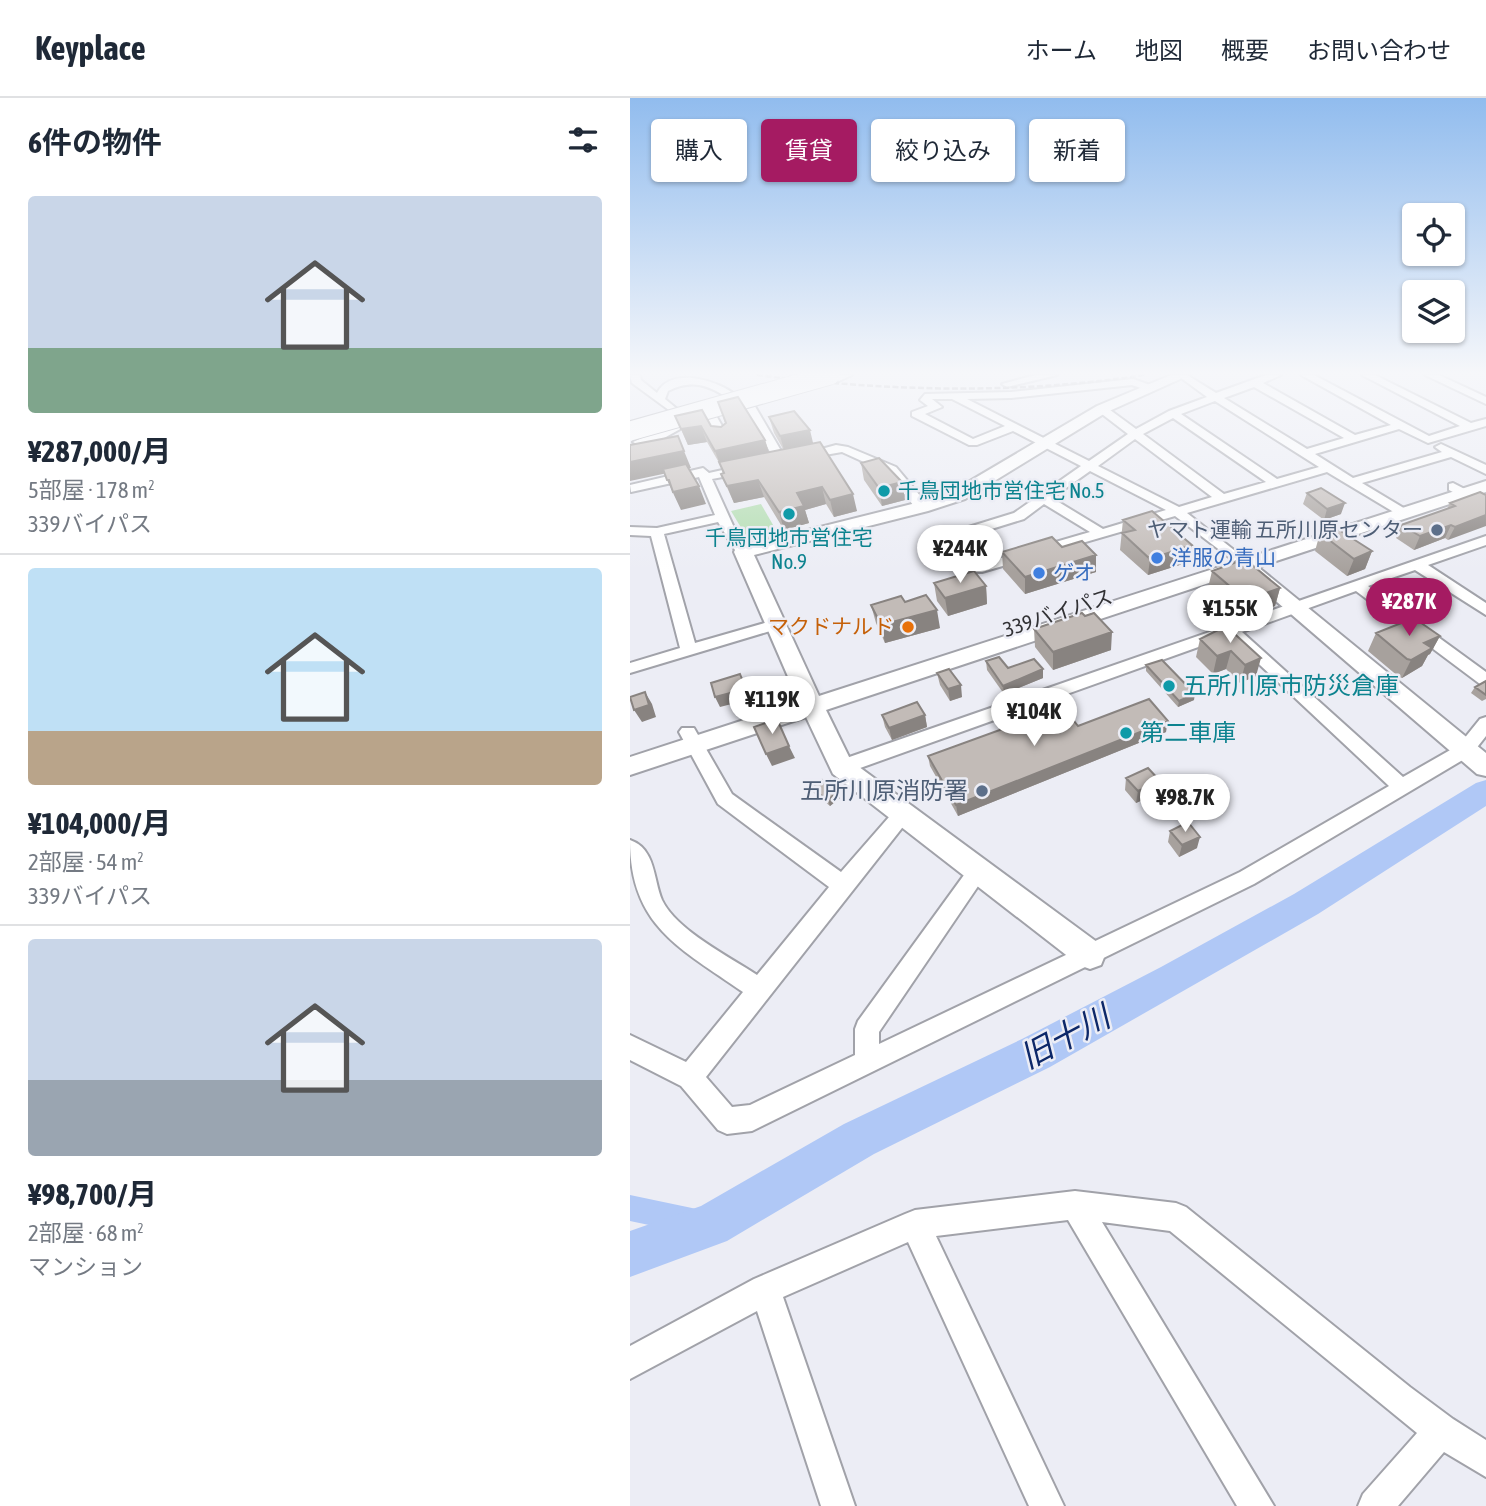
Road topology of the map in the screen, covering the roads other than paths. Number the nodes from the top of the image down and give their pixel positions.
1 (762, 441) edge
2 (1125, 441) edge
3 (1144, 441) edge
4 (1212, 441) edge
5 (1285, 441) edge
6 (1348, 441) edge
7 (1429, 441) edge
8 (1047, 442) joint
9 (1305, 453) junction
10 (1451, 453) junction
11 (771, 463) junction
12 (1090, 465) junction
13 (1328, 468) junction
14 (1486, 470) edge
15 (1486, 476) edge
16 (705, 477) junction
17 (1351, 482) junction
18 (1275, 483) junction
19 (1486, 486) edge
20 (631, 488) edge
21 (1459, 490) junction
22 (1044, 498) junction
23 (1221, 498) junction
24 (1486, 505) edge
25 (922, 508) junction
26 (1396, 510) junction
27 (1177, 511) junction
28 (722, 517) junction
29 (630, 531) edge
30 (657, 532) junction
31 (1101, 533) junction
32 (1486, 540) edge
33 (1471, 545) junction
34 (743, 552) junction
35 (1486, 554) edge
36 (1239, 561) junction
37 (1416, 564) junction
38 (1357, 585) junction
39 (1295, 607) junction
40 (1486, 610) edge
41 (775, 625) junction
42 (1231, 630) junction
43 (689, 650) junction
44 (630, 668) edge
45 (1486, 680) edge
46 (809, 699) junction
47 (1486, 723) edge
48 (691, 738) junction
49 (630, 751) edge
50 (1475, 758) edge
51 (630, 766) edge
52 (842, 767) junction
53 (1402, 787) junction
54 (904, 814) junction
55 (630, 848) edge
56 (979, 870) junction
57 (843, 885) junction
58 (1090, 955) junction
59 (759, 989) junction
60 (630, 1047) edge
61 (867, 1062) junction
62 (690, 1077) junction
63 (1074, 1205) junction
64 (915, 1224) junction
65 (765, 1290) junction
66 (630, 1363) edge
67 (1441, 1431) junction
68 (1486, 1460) edge
69 (838, 1506) edge
70 (1047, 1506) edge
71 (1257, 1506) edge
72 (1375, 1506) edge

1 - 11 street
2 - 12 street
3 - 23 street
4 - 18 street
5 - 9 street
6 - 9 street
7 - 10 street
8 - 12 street
8 - 25 street
9 - 13 street
10 - 14 street
10 - 17 street
11 - 16 street
11 - 25 street
12 - 22 street
12 - 27 street
13 - 17 street
13 - 18 street
15 - 21 street
16 - 20 street
16 - 28 street
17 - 26 street
18 - 23 street
19 - 21 street
21 - 24 street
21 - 26 street
22 - 31 street
22 - 31 street
23 - 27 street
25 - 34 street
26 - 36 street
27 - 31 street
27 - 36 street
28 - 30 street
28 - 34 street
29 - 30 street
30 - 43 street
32 - 33 street
33 - 35 street
33 - 37 street
34 - 41 street
36 - 39 street
36 - 46 street
37 - 38 street
37 - 40 street
38 - 39 street
38 - 45 street
39 - 42 street
39 - 50 street
41 - 43 street
41 - 46 street
42 - 52 street
42 - 53 street
43 - 44 street
46 - 48 street
46 - 52 street
47 - 50 street
48 - 49 street
48 - 51 street
48 - 57 street
50 - 53 street
52 - 54 street
53 - 58 street
54 - 56 street
54 - 57 street
55 - 59 street
56 - 58 street
56 - 61 street
57 - 59 street
58 - 61 street
59 - 62 street
60 - 62 street
61 - 62 street
63 - 64 street
63 - 67 street
63 - 71 street
64 - 65 street
64 - 70 street
65 - 66 street
65 - 69 street
67 - 68 street
67 - 72 street

